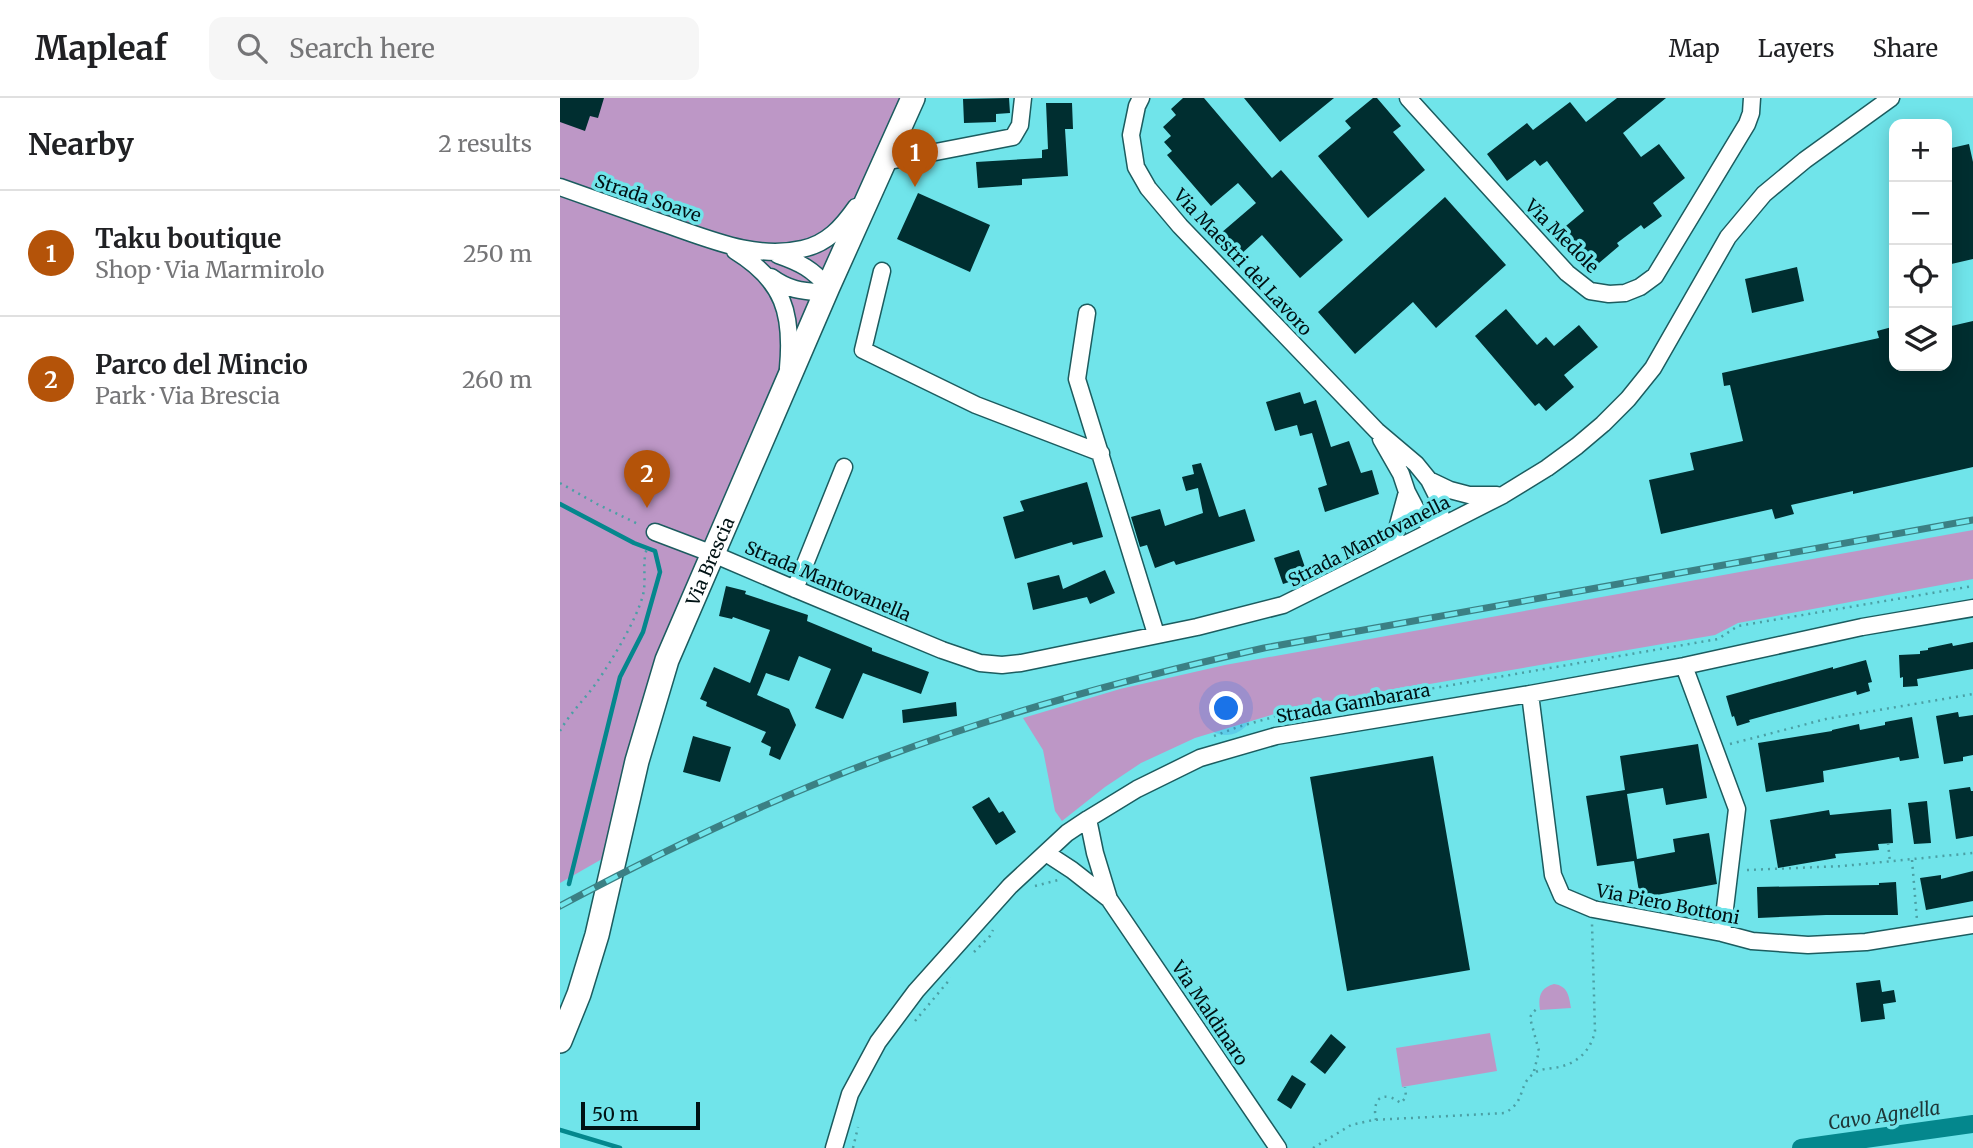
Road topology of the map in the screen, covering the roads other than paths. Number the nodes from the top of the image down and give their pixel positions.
1 (913, 98) edge
2 (1023, 98) edge
3 (1141, 98) edge
4 (1408, 98) edge
5 (1752, 98) edge
6 (1891, 98) edge
7 (884, 162) junction
8 (872, 186) junction
9 (560, 187) edge
10 (724, 244) junction
11 (775, 253) junction
12 (763, 271) junction
13 (882, 271) dead end
14 (827, 290) junction
15 (1087, 313) dead end
16 (787, 385) junction
17 (1377, 431) junction
18 (1101, 453) junction
19 (844, 467) dead end
20 (1429, 480) junction
21 (1407, 492) junction
22 (1503, 495) junction
23 (1438, 528) junction
24 (655, 532) road end
25 (713, 554) junction
26 (1380, 558) junction
27 (795, 589) junction
28 (1973, 608) edge
29 (1156, 634) junction
30 (1684, 666) junction
31 (1530, 694) junction
32 (1088, 819) junction
33 (1046, 853) junction
34 (1110, 900) junction
35 (1973, 925) edge
36 (1721, 933) junction
37 (560, 1041) edge
38 (834, 1148) edge
39 (1278, 1148) edge

1 - 7 main road, Via Brescia
2 - 7 street
3 - 17 street, Via Maestri del Lavoro
4 - 5 street, Via Medole
6 - 22 street, Strada Mantovanella
7 - 8 main road, Via Brescia
8 - 11 street
8 - 14 main road, Via Brescia
9 - 10 street, Strada Soave
10 - 11 street
10 - 12 street
11 - 14 street
12 - 14 street
12 - 16 street
13 - 18 street
14 - 16 main road, Via Brescia
15 - 18 street
16 - 25 main road, Via Brescia
17 - 20 street
17 - 21 street
18 - 29 street
19 - 27 street
20 - 22 street
20 - 23 street
21 - 23 street
21 - 26 street
22 - 23 street, Strada Mantovanella
23 - 26 street, Strada Mantovanella
24 - 25 street, Strada Mantovanella
25 - 27 street, Strada Mantovanella
25 - 37 main road, Via Brescia
26 - 29 street, Strada Mantovanella
27 - 29 street, Strada Mantovanella
28 - 30 street, Strada Gambarara
30 - 31 street, Strada Gambarara
30 - 36 street
31 - 32 street, Strada Gambarara
31 - 36 street, Via Piero Bottoni
32 - 33 street, Strada Gambarara
32 - 34 street, Via Maldinaro
33 - 34 street, Via Maldinaro
33 - 38 street, Strada Gambarara
34 - 39 street, Via Maldinaro
35 - 36 street, Via Piero Bottoni

